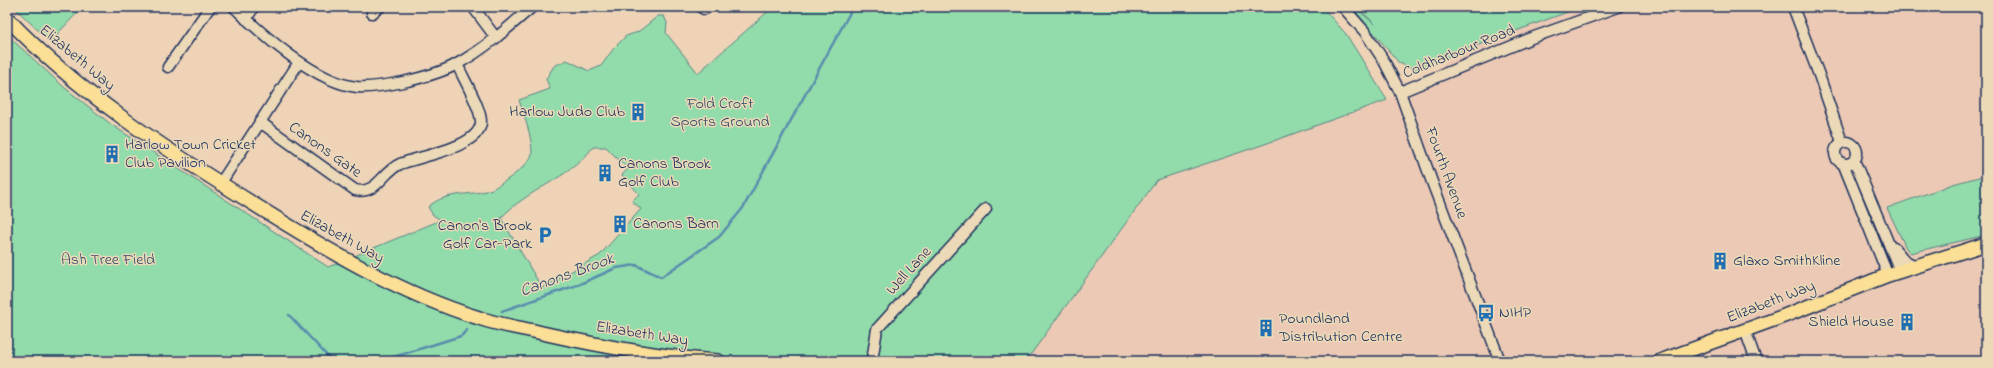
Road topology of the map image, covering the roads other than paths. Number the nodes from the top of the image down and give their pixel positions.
1 (210, 7) edge
2 (234, 7) edge
3 (254, 7) edge
4 (473, 7) edge
5 (532, 7) edge
6 (701, 7) edge
7 (708, 7) edge
8 (1342, 7) edge
9 (1618, 7) edge
10 (1793, 7) edge
11 (7, 18) edge
12 (246, 19) junction
13 (496, 38) junction
14 (299, 62) junction
15 (457, 64) junction
16 (168, 67) dead end
17 (1400, 92) junction
18 (260, 122) junction
19 (1842, 142) junction
20 (1854, 160) junction
21 (1843, 163) junction
22 (220, 184) junction
23 (986, 209) dead end
24 (1887, 238) junction
25 (1986, 244) edge
26 (1916, 266) junction
27 (1894, 273) junction
28 (1745, 330) junction
29 (718, 361) edge
30 (872, 361) edge
31 (1500, 361) edge
32 (1660, 361) edge
33 (1756, 361) edge

1 - 16 street
2 - 12 street
3 - 12 street
4 - 13 street
5 - 13 street
6 - 7 street
8 - 17 street, Fourth Avenue
9 - 17 street, Coldharbour Road
10 - 19 street
11 - 22 main road, Elizabeth Way
12 - 14 street
13 - 15 street
14 - 15 street
14 - 18 street
15 - 18 street, Canons Gate
17 - 31 street, Fourth Avenue
18 - 22 street
19 - 20 street
19 - 21 street
20 - 21 street
20 - 24 street
21 - 27 street
22 - 29 main road, Elizabeth Way
23 - 30 street, Well Lane
24 - 26 street
24 - 27 street
25 - 26 main road, Elizabeth Way
26 - 27 main road, Elizabeth Way
27 - 28 main road, Elizabeth Way
28 - 32 main road, Elizabeth Way
28 - 33 street

